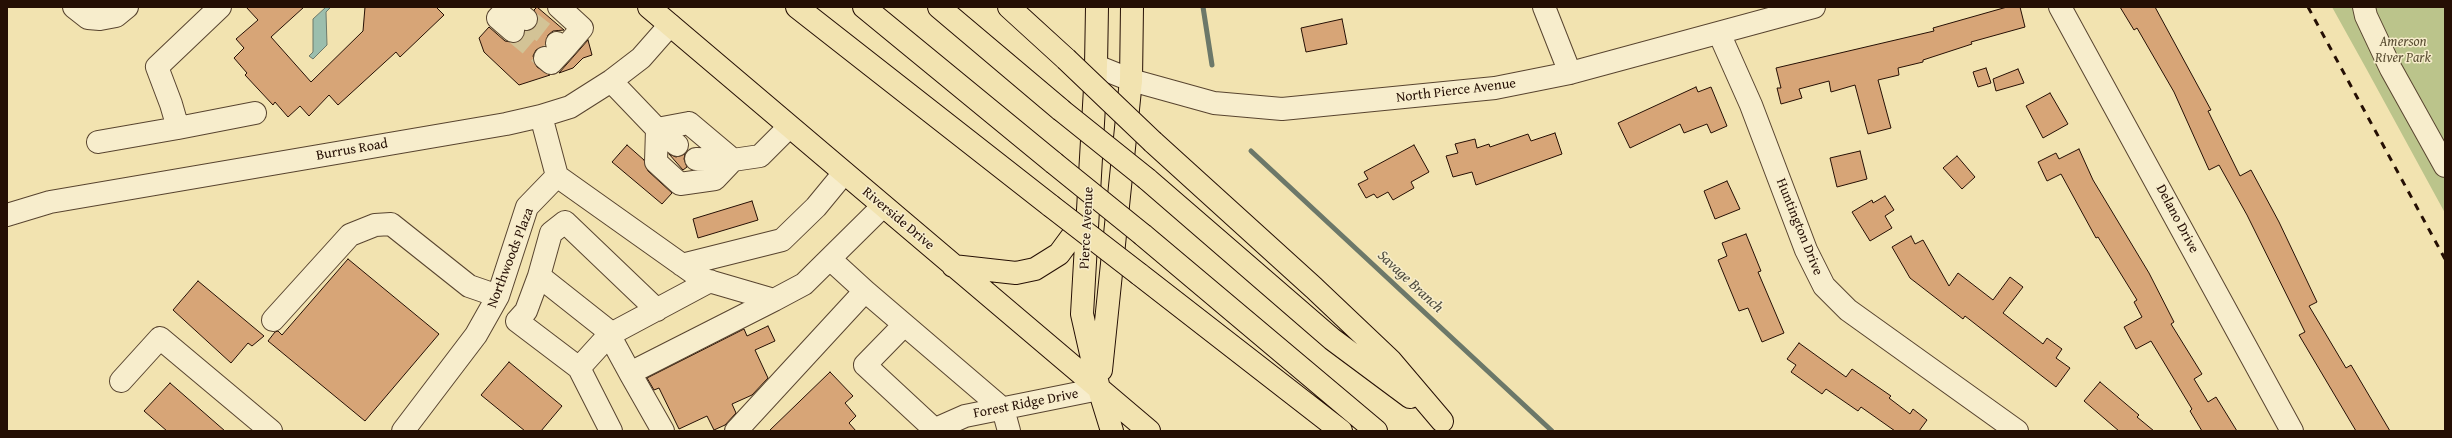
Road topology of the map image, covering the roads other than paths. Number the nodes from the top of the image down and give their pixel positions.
1 (74, 7) edge
2 (127, 7) edge
3 (220, 7) edge
4 (559, 7) edge
5 (649, 7) edge
6 (797, 7) edge
7 (864, 7) edge
8 (938, 7) edge
9 (1009, 7) edge
10 (1097, 7) edge
11 (1132, 7) edge
12 (1544, 7) edge
13 (1814, 7) edge
14 (2060, 7) edge
15 (2364, 7) edge
16 (670, 25) junction
17 (1718, 34) junction
18 (555, 50) dead end
19 (1096, 66) junction
20 (1570, 73) junction
21 (1131, 80) junction
22 (611, 81) junction
23 (256, 113) dead end
24 (541, 116) junction
25 (789, 126) junction
26 (178, 128) junction
27 (657, 129) junction
28 (98, 142) dead end
29 (677, 145) dead end
30 (696, 159) dead end
31 (733, 160) junction
32 (2445, 166) edge
33 (844, 173) junction
34 (556, 176) junction
35 (883, 206) junction
36 (7, 215) edge
37 (1087, 216) junction
38 (830, 259) junction
39 (682, 265) junction
40 (953, 266) junction
41 (539, 276) junction
42 (710, 281) junction
43 (865, 291) junction
44 (498, 296) junction
45 (774, 300) junction
46 (657, 310) junction
47 (274, 320) dead end
48 (904, 325) junction
49 (609, 335) junction
50 (579, 368) junction
51 (630, 373) junction
52 (120, 381) dead end
53 (1099, 389) junction
54 (1003, 409) junction
55 (1448, 426) edge
56 (261, 428) edge
57 (933, 430) edge
58 (403, 431) edge
59 (611, 431) edge
60 (663, 431) edge
61 (736, 431) edge
62 (1009, 431) edge
63 (1112, 431) edge
64 (1149, 431) edge
65 (1341, 431) edge
66 (1376, 431) edge
67 (2017, 431) edge
68 (2292, 431) edge

1 - 2 street
3 - 26 street
4 - 18 street
5 - 16 main road, Riverside Drive
6 - 65 main road, bridge
7 - 66 main road, bridge
8 - 55 main road, bridge
9 - 55 main road, bridge
10 - 19 main road, Pierce Avenue
11 - 21 main road, Pierce Avenue
12 - 20 street
13 - 17 street, North Pierce Avenue
14 - 68 street, Delano Drive
15 - 32 street
16 - 22 street, Burrus Road
16 - 25 main road, Riverside Drive
17 - 20 street, North Pierce Avenue
17 - 67 street, Huntington Drive
19 - 21 street, North Pierce Avenue
19 - 37 main road, Pierce Avenue
20 - 21 street, North Pierce Avenue
21 - 53 main road, Pierce Avenue
22 - 24 street, Burrus Road
22 - 27 street
23 - 26 street
24 - 34 street
24 - 36 street, Burrus Road
25 - 31 street
25 - 33 main road, Riverside Drive
26 - 28 street
27 - 29 street
27 - 31 street
27 - 31 street
30 - 31 street
33 - 35 main road, Riverside Drive
33 - 39 street
34 - 39 street
34 - 44 street, Northwoods Plaza
35 - 38 street
35 - 40 main road, Riverside Drive
37 - 40 main road
37 - 53 main road, Pierce Avenue
38 - 43 street
38 - 45 street
39 - 42 street
40 - 53 main road, Riverside Drive
41 - 46 street
41 - 49 street
41 - 50 street
42 - 45 street
42 - 46 street
43 - 48 street
43 - 61 street
44 - 47 street
44 - 58 street, Northwoods Plaza
45 - 51 street
46 - 49 street
48 - 54 street
48 - 57 street
49 - 50 street
49 - 51 street
50 - 59 street
51 - 60 street
52 - 56 street
53 - 54 street, Forest Ridge Drive
53 - 63 main road, Pierce Avenue
53 - 64 main road, Riverside Drive
54 - 57 street, Forest Ridge Drive
54 - 62 street

